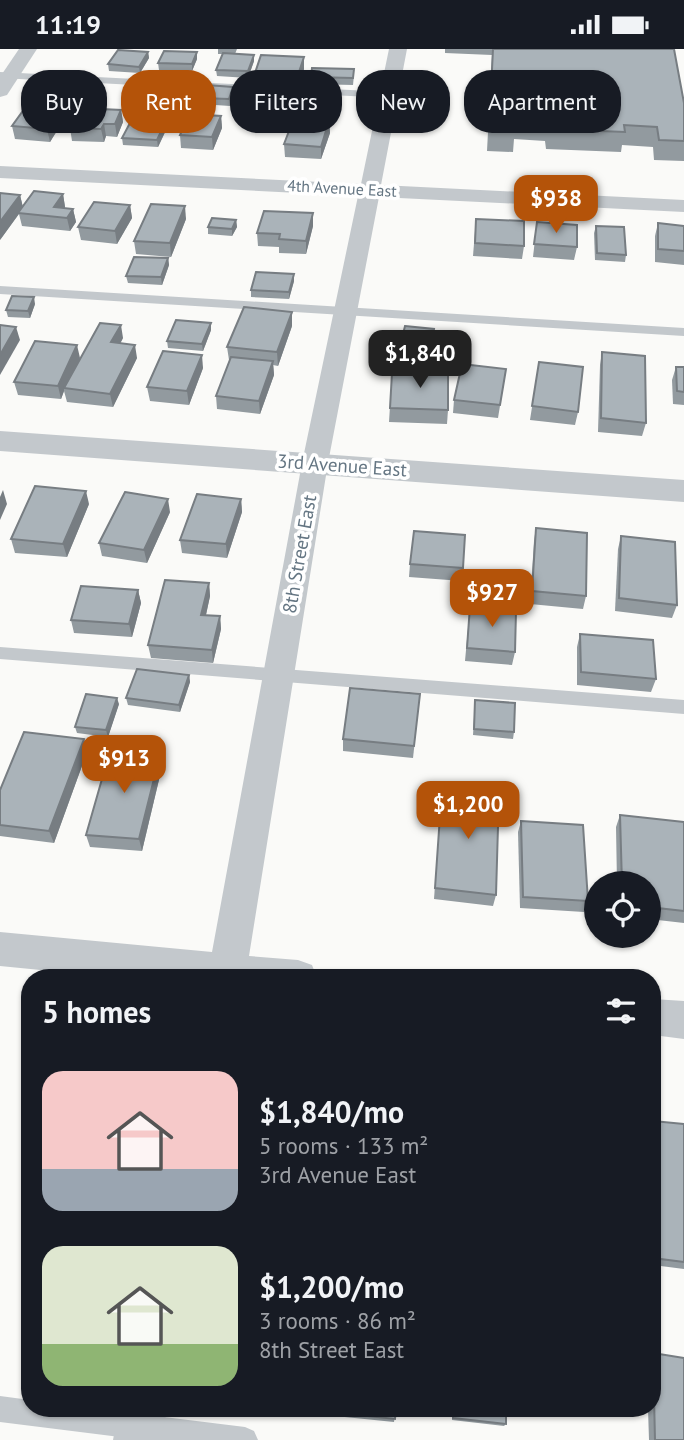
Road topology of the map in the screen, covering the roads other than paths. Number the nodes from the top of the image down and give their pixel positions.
1 (28, 49) edge
2 (398, 49) edge
3 (394, 70) edge
4 (3, 81) edge
5 (356, 94) edge
6 (381, 133) edge
7 (0, 172) edge
8 (370, 189) junction
9 (684, 206) edge
10 (0, 290) edge
11 (346, 311) junction
12 (684, 332) edge
13 (0, 441) edge
14 (315, 463) junction
15 (684, 491) edge
16 (0, 653) edge
17 (278, 675) junction
18 (684, 707) edge
19 (0, 949) edge
20 (182, 969) edge
21 (228, 969) edge
22 (661, 1018) edge
23 (684, 1020) edge
24 (0, 1409) edge
25 (21, 1411) edge
26 (70, 1417) edge
27 (140, 1425) edge
28 (246, 1440) edge

1 - 4 street
2 - 3 street, 8th Street East
4 - 5 lane
6 - 8 street, 8th Street East
7 - 8 street, 4th Avenue East
8 - 9 street, 4th Avenue East
8 - 11 street, 8th Street East
10 - 11 lane
11 - 12 lane
11 - 14 street, 8th Street East
13 - 14 street, 3rd Avenue East
14 - 15 street, 3rd Avenue East
14 - 17 street, 8th Street East
16 - 17 lane
17 - 18 lane
17 - 21 street, 8th Street East
19 - 20 street
22 - 23 street
24 - 25 lane
26 - 27 lane
27 - 28 lane

